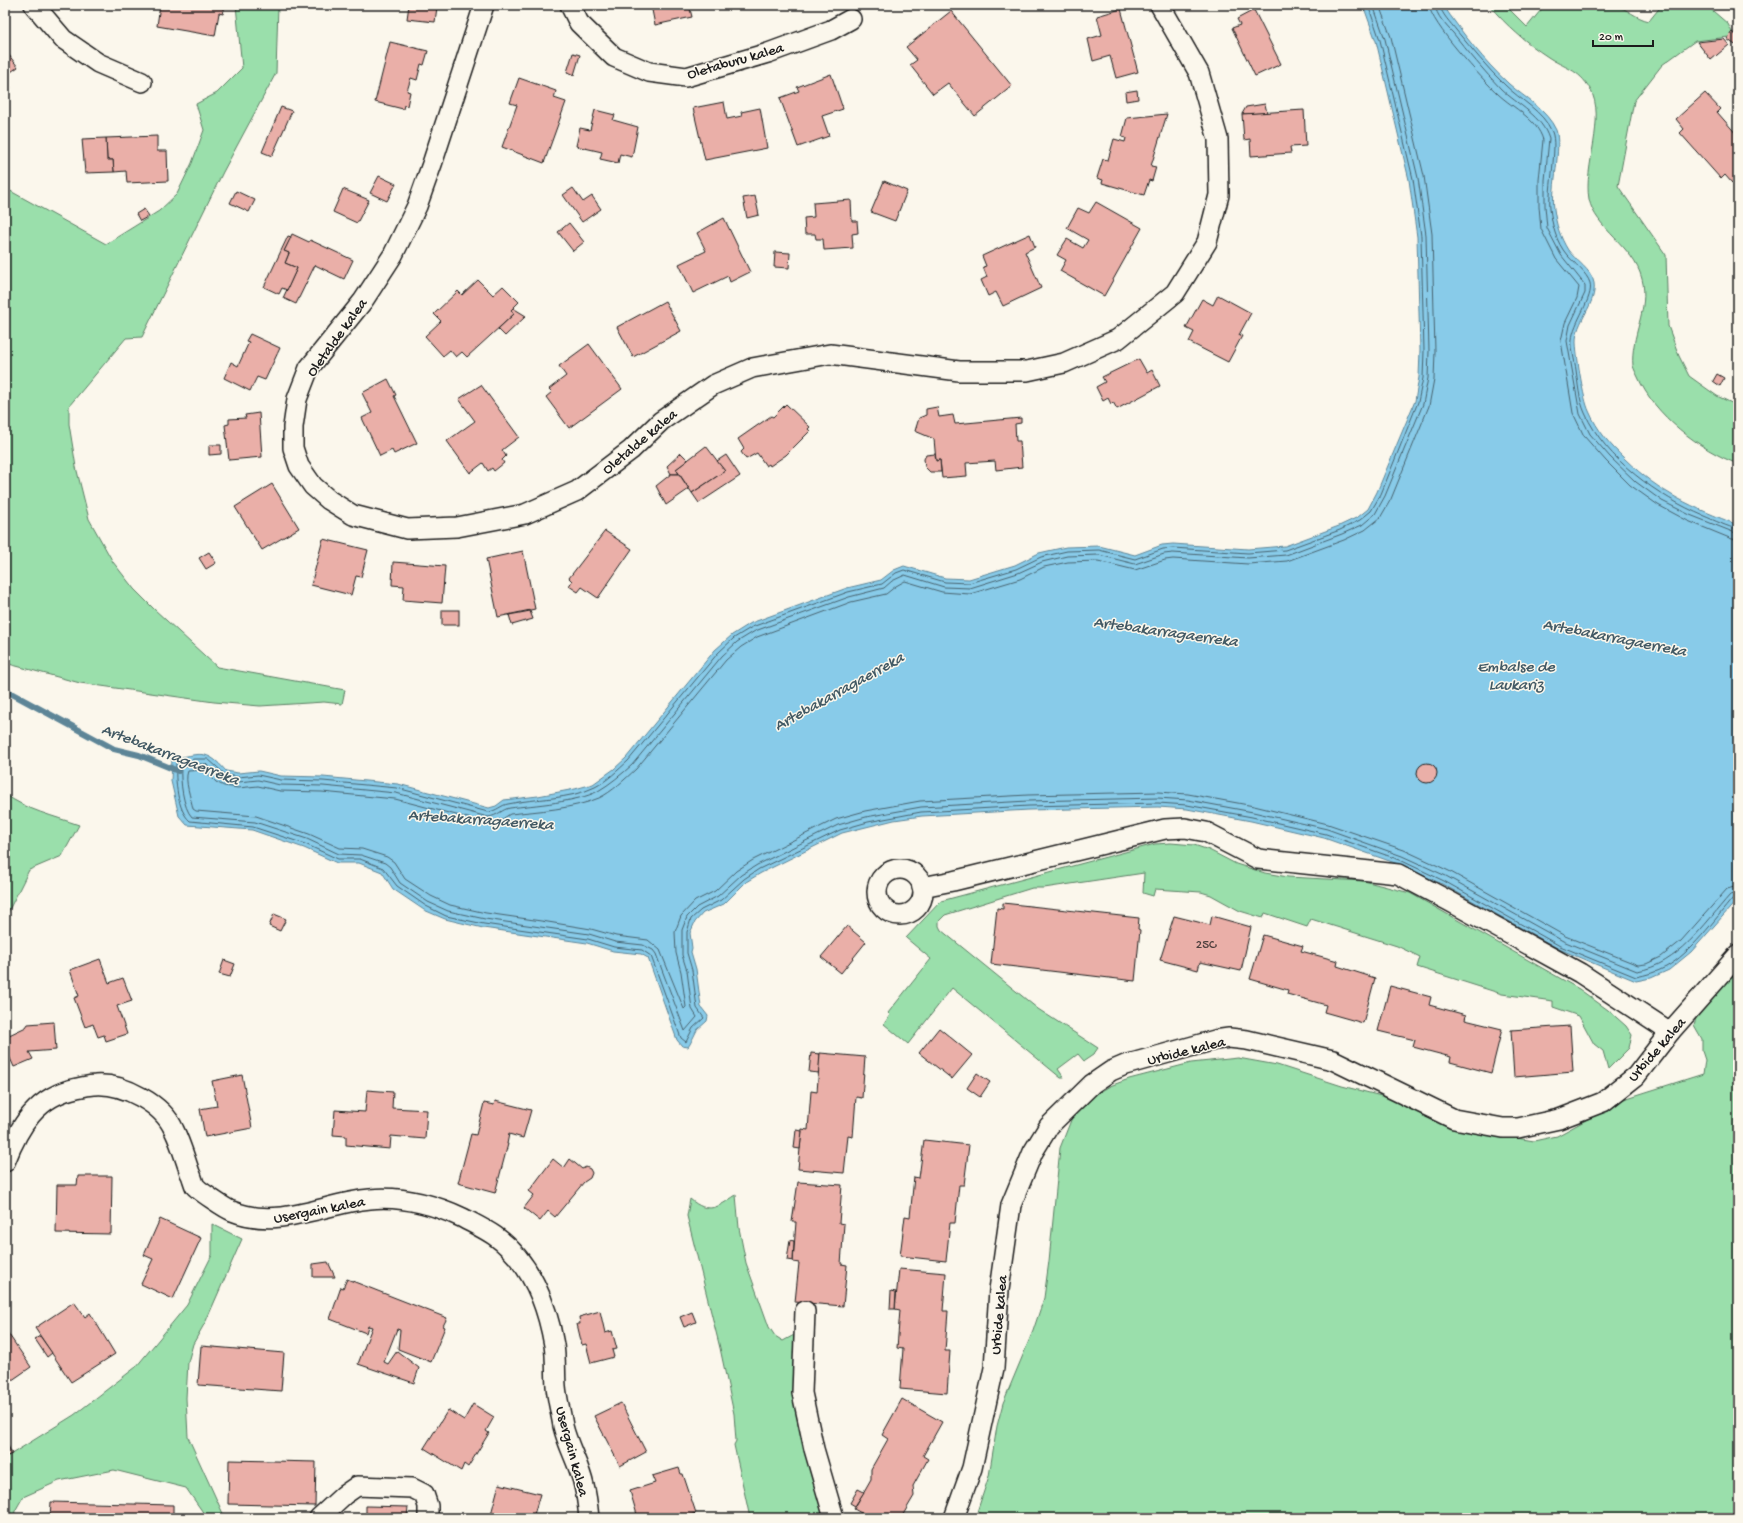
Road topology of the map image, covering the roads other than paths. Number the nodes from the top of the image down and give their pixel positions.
1 (34, 5) edge
2 (484, 5) edge
3 (570, 5) edge
4 (1160, 5) edge
5 (851, 19) dead end
6 (142, 82) dead end
7 (922, 887) dead end
8 (1738, 955) edge
9 (1670, 1032) junction
10 (5, 1162) edge
11 (805, 1311) dead end
12 (319, 1518) edge
13 (428, 1518) edge
14 (589, 1518) edge
15 (834, 1518) edge
16 (954, 1518) edge

1 - 6 street
2 - 4 street, Oletalde kalea
3 - 5 street, Oletaburu kalea
7 - 9 street
8 - 9 street, Urbide kalea
9 - 16 street, Urbide kalea
10 - 14 street, Usergain kalea
11 - 15 street
12 - 13 street

